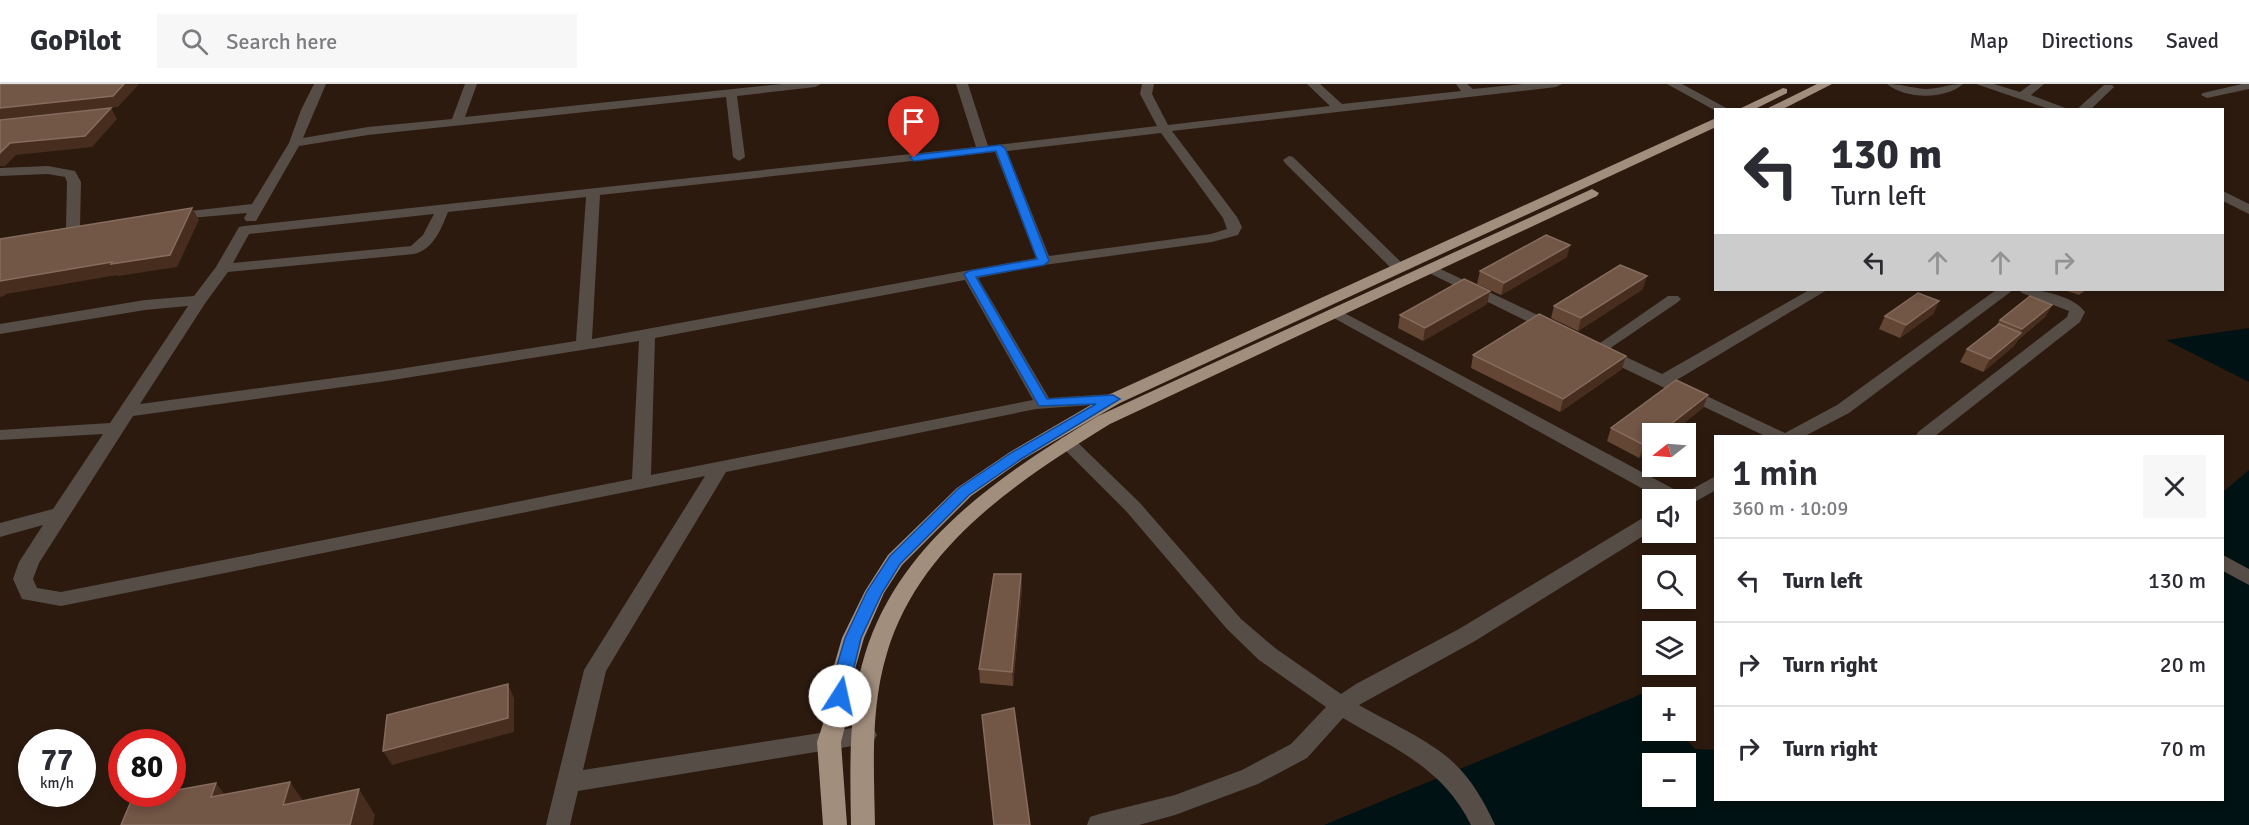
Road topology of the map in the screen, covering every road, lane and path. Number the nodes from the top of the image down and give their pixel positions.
1 (320, 84) edge
2 (471, 84) edge
3 (815, 84) edge
4 (962, 84) edge
5 (1148, 84) edge
6 (1313, 84) edge
7 (1556, 84) edge
8 (1673, 84) edge
9 (1798, 84) edge
10 (1826, 84) edge
11 (1893, 84) edge
12 (1957, 84) edge
13 (1982, 84) edge
14 (2038, 84) edge
15 (2249, 86) edge
16 (2108, 87) dead end
17 (1465, 89) edge
18 (731, 93) junction
19 (2207, 95) dead end
20 (2022, 96) junction
21 (1720, 108) edge
22 (1747, 108) edge
23 (1774, 108) edge
24 (2059, 108) edge
25 (2084, 108) edge
26 (1340, 109) junction
27 (457, 122) junction
28 (1714, 123) edge
29 (1165, 130) junction
30 (1714, 136) edge
31 (295, 143) junction
32 (1000, 148) junction
33 (983, 150) junction
34 (739, 157) dead end
35 (1289, 160) dead end
36 (0, 172) edge
37 (593, 193) junction
38 (2224, 196) edge
39 (257, 208) junction
40 (443, 209) junction
41 (2249, 210) edge
42 (154, 219) edge
43 (74, 227) edge
44 (244, 230) junction
45 (1044, 261) junction
46 (223, 267) junction
47 (1399, 268) junction
48 (1432, 269) junction
49 (969, 274) junction
50 (1817, 291) edge
51 (2005, 291) edge
52 (2030, 291) edge
53 (1673, 299) dead end
54 (199, 300) junction
55 (1337, 314) junction
56 (0, 329) edge
57 (1566, 334) edge
58 (647, 335) junction
59 (584, 344) junction
60 (1663, 381) junction
61 (1113, 399) junction
62 (1043, 403) junction
63 (128, 411) junction
64 (109, 429) junction
65 (0, 435) edge
66 (1776, 435) edge
67 (1794, 435) edge
68 (1925, 435) edge
69 (1067, 442) junction
70 (719, 468) junction
71 (641, 483) junction
72 (1714, 483) edge
73 (1659, 489) edge
74 (1696, 495) edge
75 (60, 514) junction
76 (1642, 528) edge
77 (2, 530) edge
78 (2224, 563) edge
79 (2249, 578) edge
80 (1341, 706) junction
81 (865, 735) junction
82 (829, 742) junction
83 (567, 783) junction
84 (1478, 815) edge
85 (558, 825) edge
86 (836, 825) edge
87 (864, 825) edge
88 (1099, 825) edge

1 - 31 street
2 - 27 street
3 - 18 street
4 - 33 street
5 - 29 street
6 - 26 street
7 - 17 street
8 - 21 street
9 - 22 highway
10 - 23 highway
11 - 12 street
13 - 20 street
14 - 20 street
15 - 19 street
16 - 25 street
17 - 26 street
18 - 27 street
18 - 34 street
20 - 24 street
26 - 29 street
27 - 31 street
28 - 47 highway
29 - 32 street
29 - 45 street
30 - 48 highway
31 - 39 street
32 - 33 street
32 - 45 street
33 - 37 street
35 - 47 street
36 - 43 street
37 - 40 street
37 - 59 street
38 - 41 street
39 - 42 street
39 - 44 street
40 - 44 street
40 - 46 street
44 - 46 street
45 - 49 street
46 - 54 street
47 - 61 highway
48 - 55 highway
48 - 57 street
49 - 58 street
49 - 62 street
50 - 60 street
51 - 67 street
52 - 68 street
53 - 60 street
54 - 56 street
54 - 63 street
55 - 69 highway
55 - 73 street
58 - 59 street
58 - 71 street
59 - 63 street
60 - 66 street
61 - 62 street
61 - 82 highway
62 - 70 street
63 - 64 street
64 - 65 street
64 - 75 street
69 - 80 street
69 - 81 highway
70 - 71 street
70 - 83 street
71 - 75 street
72 - 74 street
75 - 77 street
76 - 80 street
78 - 79 street
80 - 84 street
80 - 88 street
81 - 82 street
81 - 87 highway
82 - 83 street
82 - 86 highway
83 - 85 street

